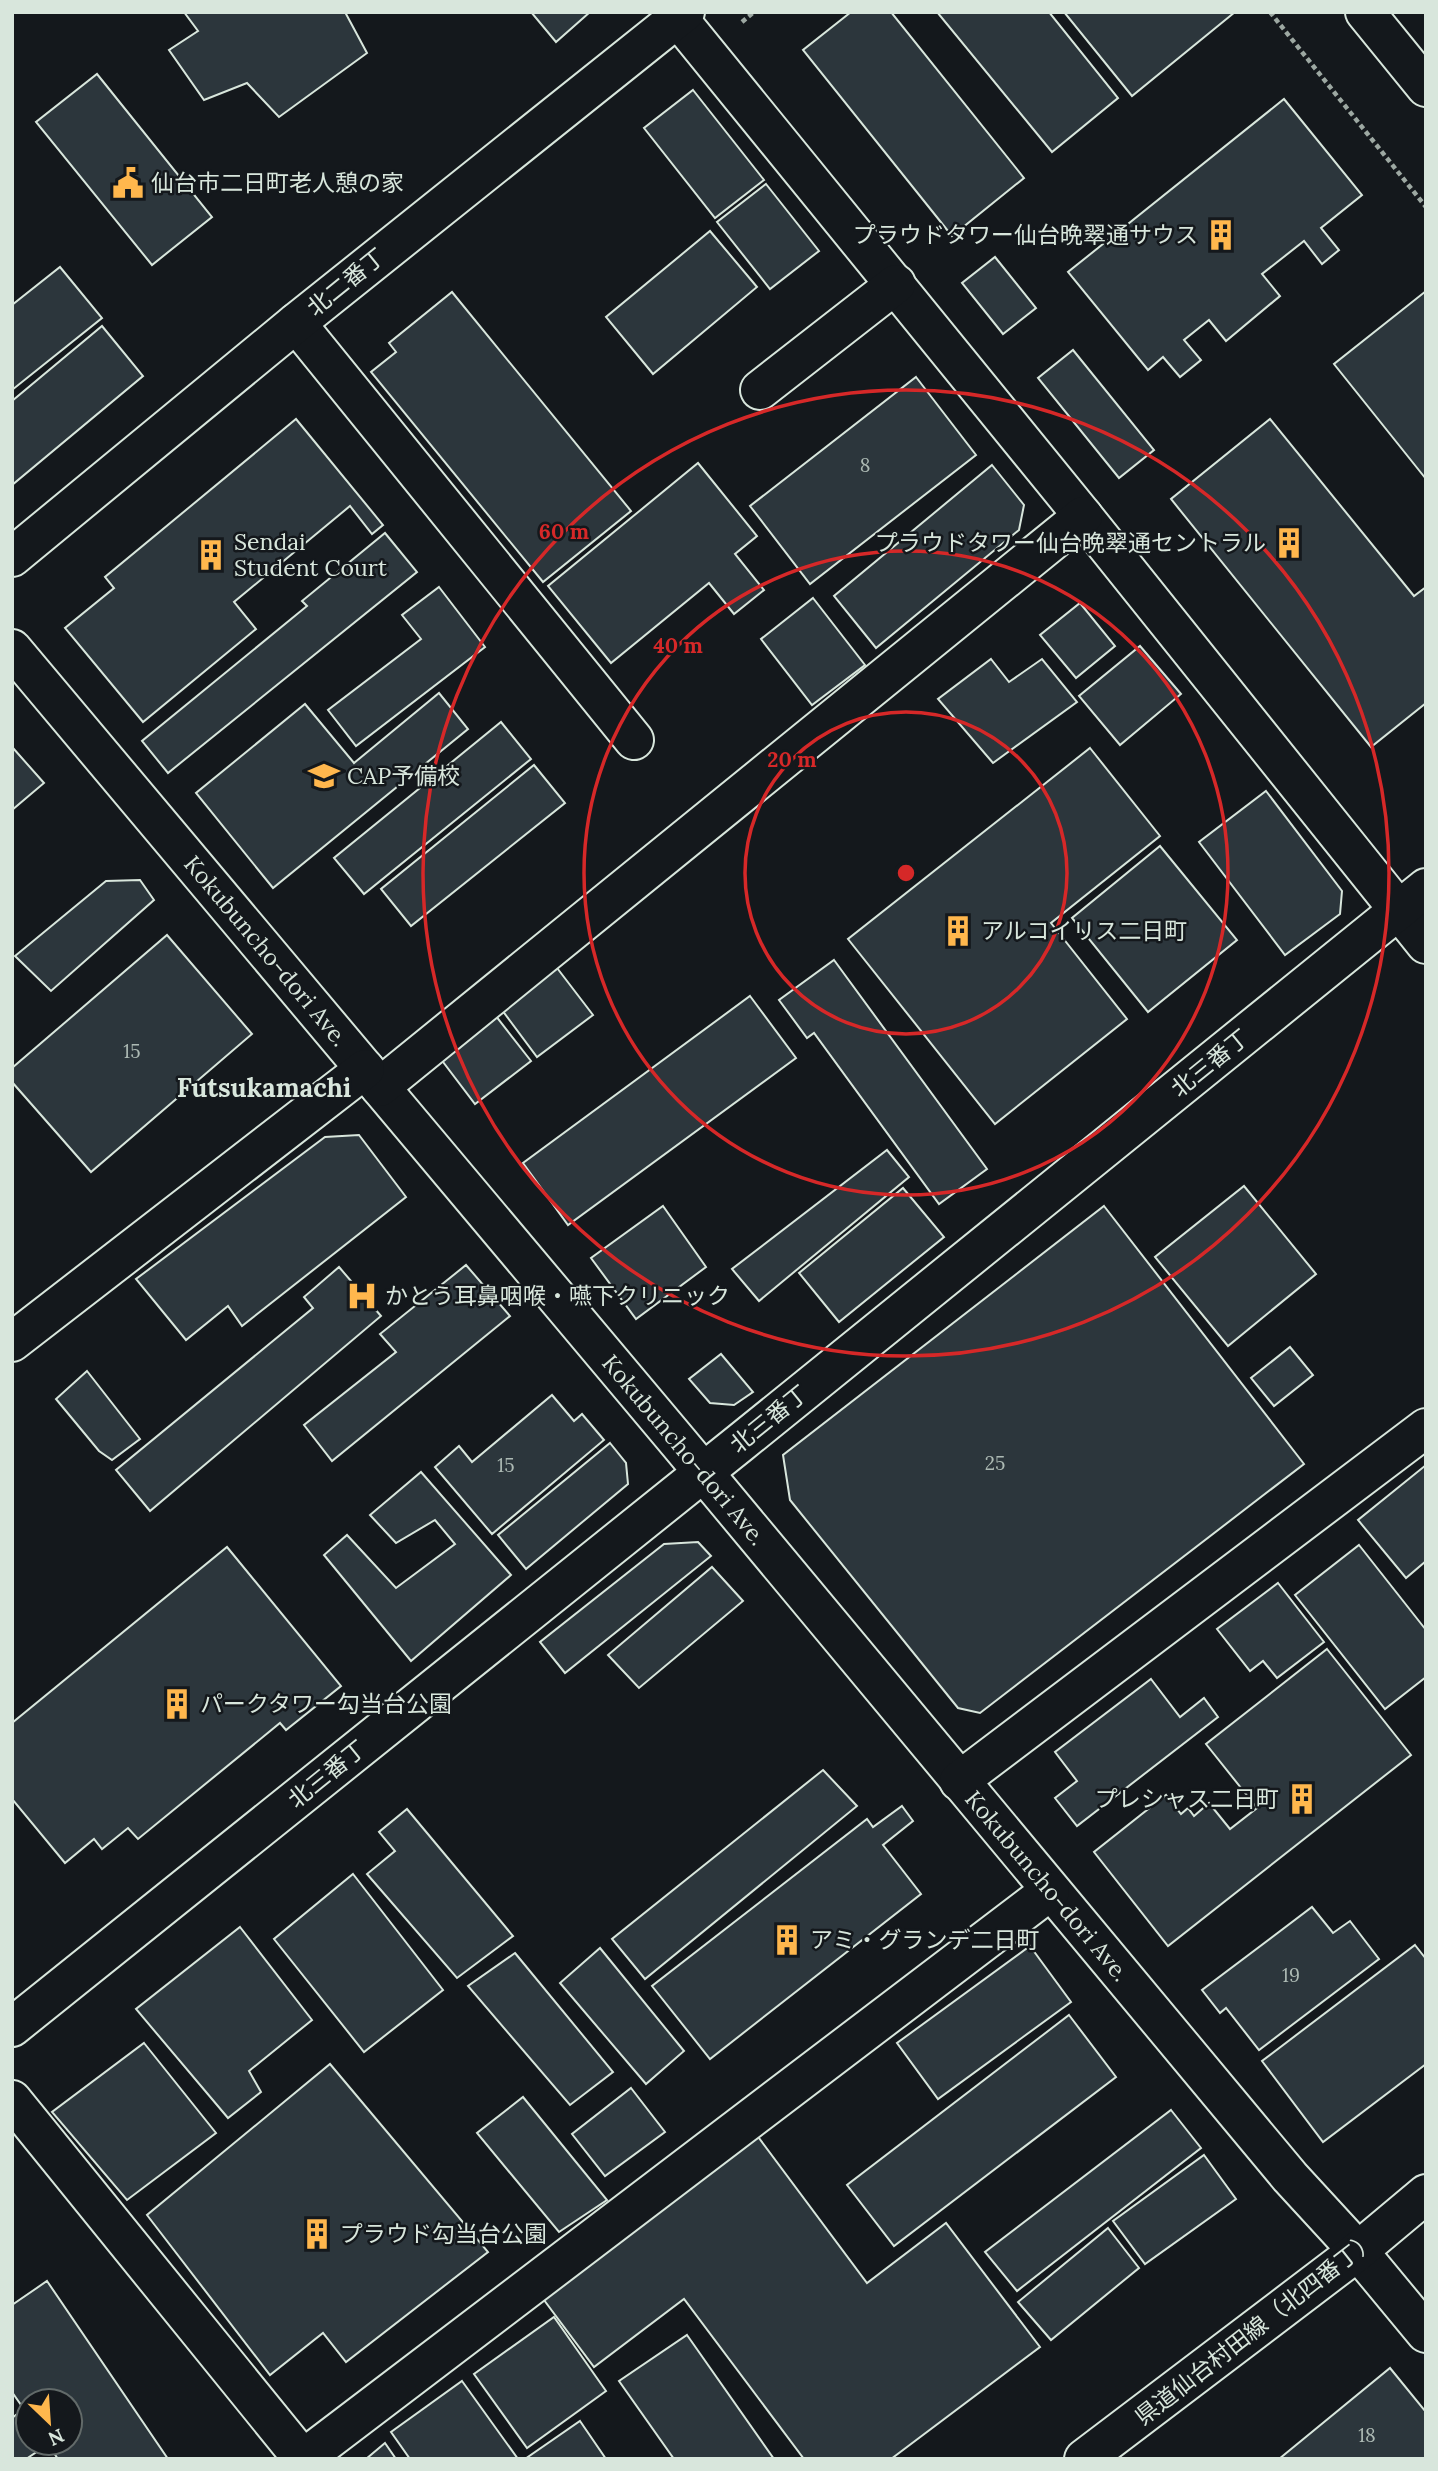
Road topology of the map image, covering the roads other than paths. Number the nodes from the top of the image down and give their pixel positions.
1 (1365, 12) edge
2 (679, 14) edge
3 (1426, 87) edge
4 (896, 284) junction
5 (296, 323) junction
6 (760, 390) dead end
7 (1083, 516) junction
8 (12, 557) edge
9 (12, 649) edge
10 (634, 740) dead end
11 (1412, 899) edge
12 (1426, 944) edge
13 (373, 1078) junction
14 (12, 1342) edge
15 (1426, 1428) edge
16 (702, 1472) junction
17 (959, 1781) junction
18 (1051, 1891) junction
19 (12, 2027) edge
20 (12, 2100) edge
21 (1426, 2194) edge
22 (1357, 2251) junction
23 (1426, 2333) edge
24 (303, 2459) edge
25 (1084, 2459) edge

1 - 3 street
2 - 4 street
2 - 5 street, 北二番丁
4 - 6 street
4 - 7 street
5 - 8 street, 北二番丁
5 - 10 street
7 - 11 street
7 - 13 street
9 - 13 street, Kokubuncho-dori Ave.
11 - 12 street
11 - 16 street, 北三番丁
13 - 14 street
13 - 16 street, Kokubuncho-dori Ave.
15 - 17 street
16 - 17 street, Kokubuncho-dori Ave.
16 - 19 street, 北三番丁
17 - 18 street, Kokubuncho-dori Ave.
18 - 22 street, Kokubuncho-dori Ave.
18 - 24 street
20 - 24 street
21 - 22 street, 県道仙台村田線（北四番丁）
22 - 23 street, Kokubuncho-dori Ave.
22 - 25 street, 県道仙台村田線（北四番丁）

